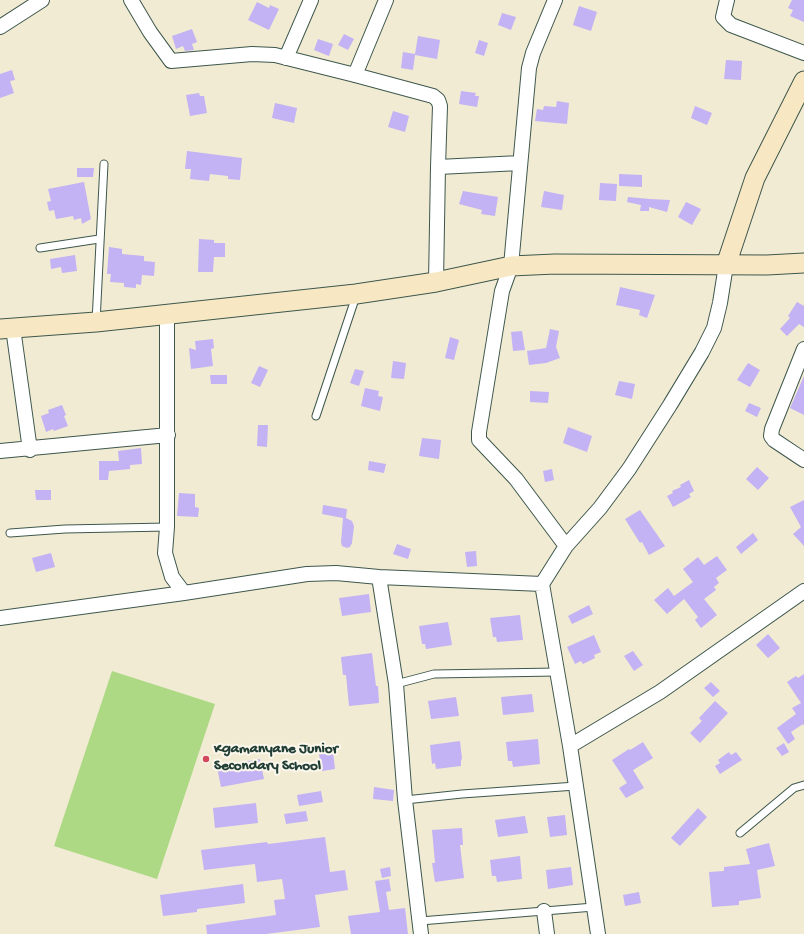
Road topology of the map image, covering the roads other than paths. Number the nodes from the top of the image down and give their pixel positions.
1 (42, 0) edge
2 (131, 0) edge
3 (312, 0) edge
4 (386, 0) edge
5 (555, 0) edge
6 (727, 0) edge
7 (0, 27) edge
8 (804, 53) edge
9 (286, 58) junction
10 (355, 75) junction
11 (804, 81) edge
12 (520, 163) junction
13 (104, 164) dead end
14 (438, 167) junction
15 (100, 239) junction
16 (40, 248) dead end
17 (802, 264) edge
18 (726, 265) junction
19 (511, 266) junction
20 (436, 282) junction
21 (356, 294) junction
22 (167, 314) junction
23 (96, 322) junction
24 (6, 329) edge
25 (804, 349) edge
26 (316, 416) dead end
27 (168, 435) junction
28 (30, 450) junction
29 (0, 451) edge
30 (804, 460) edge
31 (167, 527) junction
32 (10, 533) dead end
33 (566, 546) junction
34 (378, 577) junction
35 (542, 584) junction
36 (804, 591) edge
37 (184, 593) junction
38 (0, 618) edge
39 (557, 672) junction
40 (396, 684) junction
41 (570, 746) junction
42 (804, 785) edge
43 (576, 786) junction
44 (405, 800) junction
45 (740, 833) dead end
46 (594, 907) junction
47 (544, 911) junction
48 (420, 928) edge
49 (547, 934) edge
50 (598, 934) edge

1 - 7 street
2 - 9 street
3 - 9 street
4 - 10 street
5 - 12 street
6 - 8 street
9 - 10 street
10 - 14 street
11 - 18 street
12 - 14 street
12 - 19 street
13 - 15 lane
14 - 20 street
15 - 16 lane
15 - 23 lane
17 - 18 street
18 - 19 street
18 - 33 street
19 - 20 street
19 - 33 street
20 - 21 street
21 - 22 street
21 - 26 lane
22 - 23 street
22 - 27 street
23 - 24 street
24 - 28 street
25 - 30 street
27 - 28 street
27 - 31 street
28 - 29 street
31 - 32 lane
31 - 37 street
33 - 35 street
34 - 35 street
34 - 37 street
34 - 40 street
35 - 39 street
36 - 41 street
37 - 38 street
39 - 40 lane
39 - 41 street
40 - 44 street
41 - 43 street
42 - 45 lane
43 - 44 lane
43 - 46 street
44 - 48 street
46 - 47 lane
46 - 50 street
47 - 48 lane
47 - 49 street

